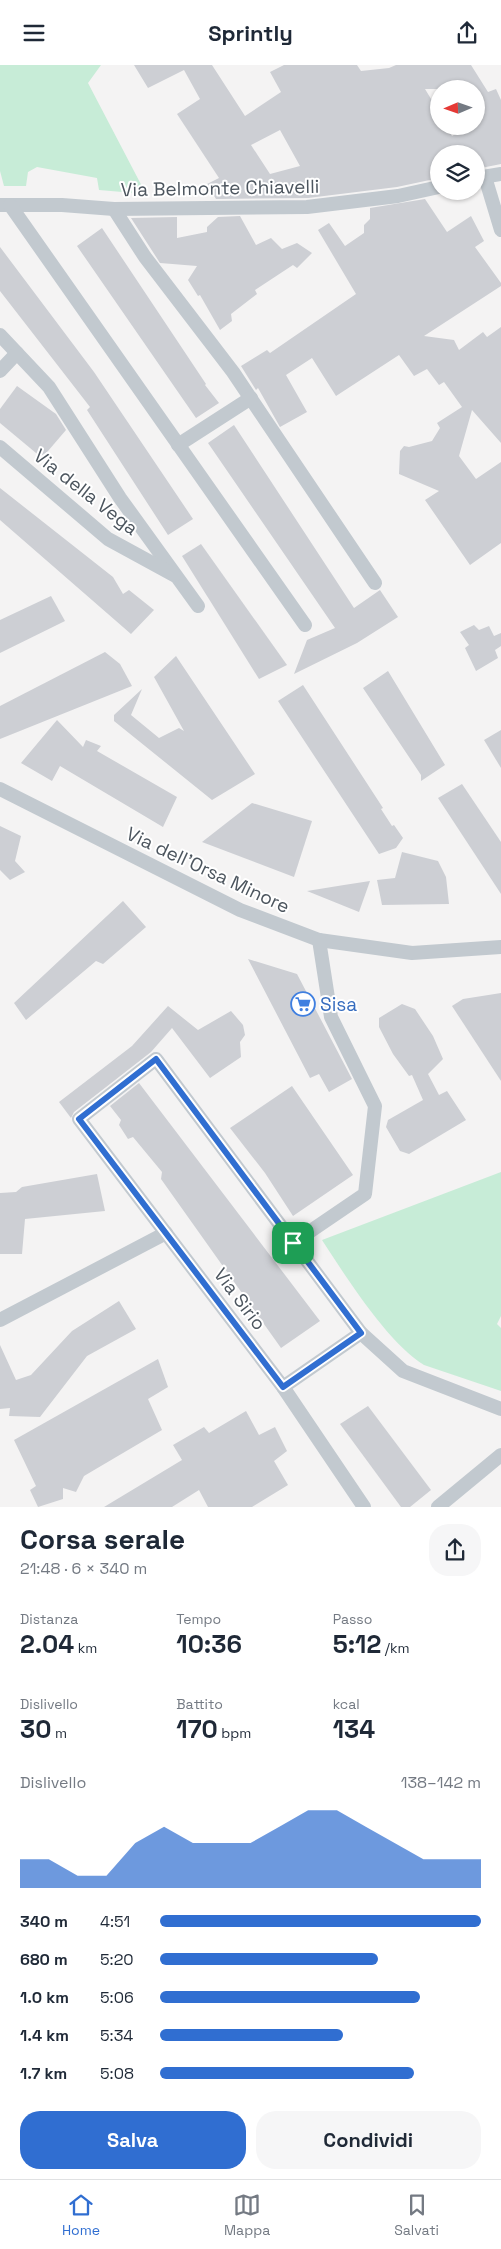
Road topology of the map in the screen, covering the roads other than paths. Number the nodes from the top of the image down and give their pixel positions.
1 (501, 173) edge
2 (485, 177) edge
3 (485, 188) edge
4 (430, 189) edge
5 (5, 205) edge
6 (114, 209) junction
7 (501, 230) edge
8 (0, 335) edge
9 (17, 353) junction
10 (0, 371) edge
11 (251, 398) junction
12 (178, 445) junction
13 (0, 447) edge
14 (178, 578) junction
15 (375, 583) dead end
16 (198, 606) dead end
17 (305, 625) dead end
18 (0, 789) edge
19 (319, 940) junction
20 (501, 947) edge
21 (166, 1233) junction
22 (293, 1243) junction
23 (0, 1320) edge
24 (361, 1333) junction
25 (283, 1387) junction
26 (501, 1409) edge
27 (501, 1455) edge
28 (364, 1507) edge
29 (438, 1507) edge

1 - 2 street
3 - 7 street
4 - 6 street, Via Belmonte Chiavelli
5 - 6 street, Via Belmonte Chiavelli
5 - 12 street
6 - 11 street
8 - 9 street
9 - 10 street
9 - 14 street
11 - 12 street
11 - 15 street
12 - 17 street
13 - 14 street, Via della Vega
14 - 16 street
18 - 19 street, Via dell'Orsa Minore
19 - 20 street, Via dell'Orsa Minore
19 - 22 street
21 - 22 street, Via Sirio
21 - 23 street
21 - 25 street, Via Sirio
22 - 24 street
24 - 25 street
24 - 26 street
25 - 28 street, Via Sirio
27 - 29 street

